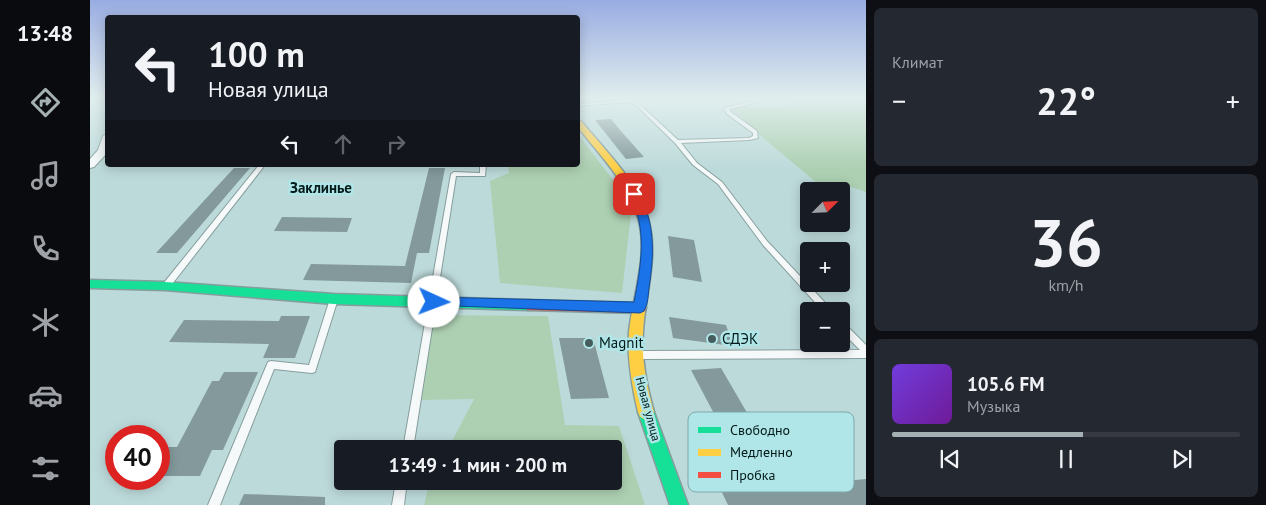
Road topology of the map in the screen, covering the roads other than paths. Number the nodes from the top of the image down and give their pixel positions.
1 (655, 122) edge
2 (740, 122) edge
3 (580, 126) edge
4 (677, 142) junction
5 (105, 145) edge
6 (90, 165) edge
7 (260, 167) edge
8 (483, 167) edge
9 (90, 284) edge
10 (165, 286) junction
11 (334, 299) junction
12 (434, 302) junction
13 (820, 302) edge
14 (640, 308) junction
15 (850, 334) edge
16 (866, 351) edge
17 (866, 354) edge
18 (636, 355) junction
19 (410, 440) edge
20 (400, 490) edge
21 (214, 505) edge
22 (398, 505) edge
23 (679, 505) edge

1 - 4 lane
2 - 4 lane
3 - 14 main road, Новая улица
4 - 13 lane
5 - 6 street
7 - 10 lane
8 - 12 lane
9 - 10 main road
10 - 11 main road
11 - 12 main road
11 - 21 lane
12 - 14 main road
12 - 19 lane
14 - 18 main road, Новая улица
15 - 16 lane
17 - 18 lane
18 - 23 main road, Новая улица
20 - 22 lane

